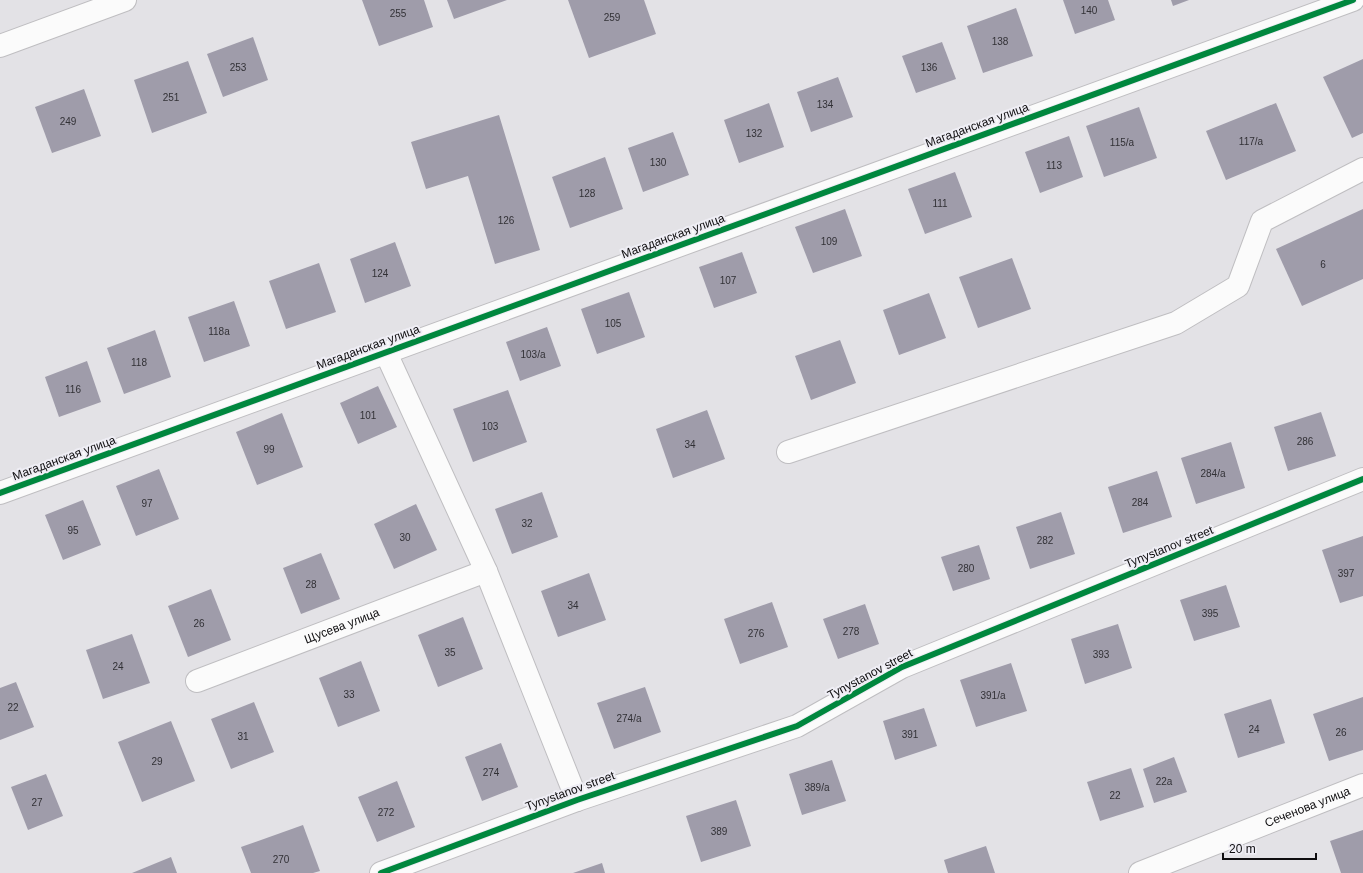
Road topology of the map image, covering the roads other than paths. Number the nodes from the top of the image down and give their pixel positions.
1 (124, 0) edge
2 (1353, 0) edge
3 (0, 46) edge
4 (1363, 169) edge
5 (386, 353) junction
6 (788, 452) dead end
7 (1363, 479) edge
8 (0, 493) edge
9 (486, 571) junction
10 (197, 681) dead end
11 (1363, 785) edge
12 (577, 800) junction
13 (381, 873) edge
14 (1140, 873) edge

1 - 3 street
2 - 5 street, Магаданская улица
4 - 6 street
5 - 8 street, Магаданская улица
5 - 9 street
7 - 12 street, Tynystanov street
9 - 10 street, Щусева улица
9 - 12 street
11 - 14 street, Сеченова улица
12 - 13 street, Tynystanov street

